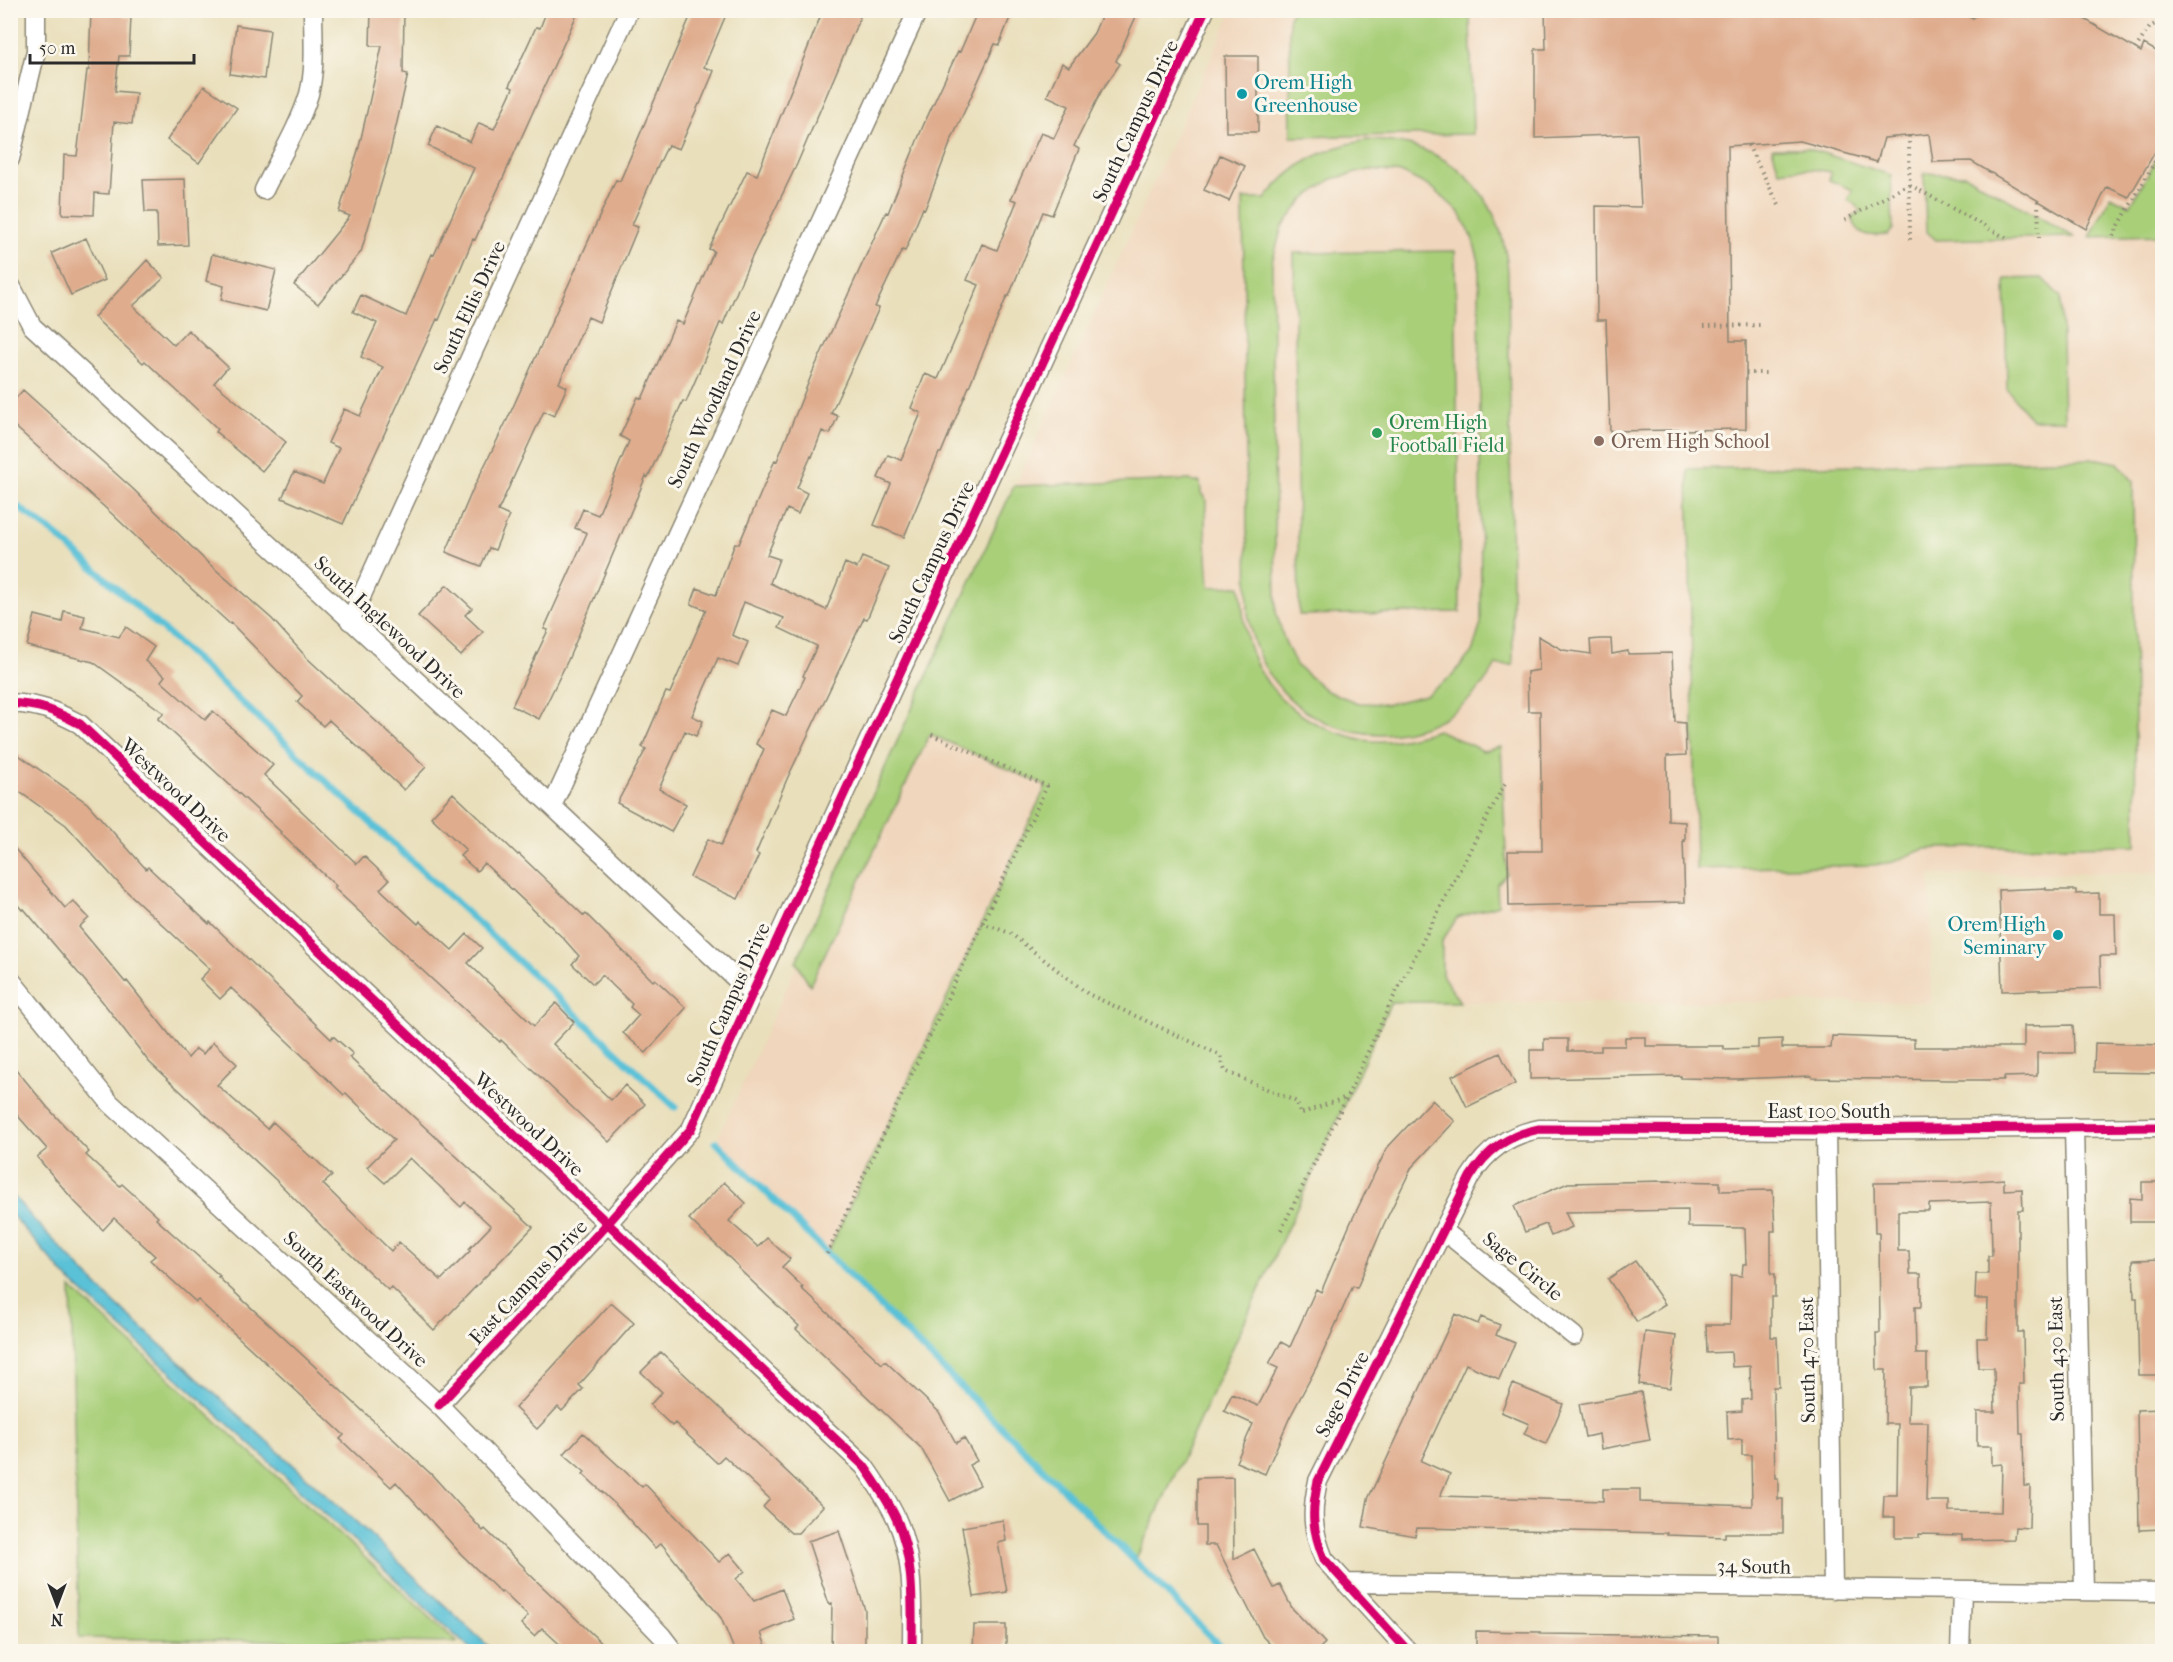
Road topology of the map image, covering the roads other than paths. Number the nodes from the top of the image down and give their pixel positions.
1 (36, 10) edge
2 (313, 10) edge
3 (629, 10) edge
4 (918, 10) edge
5 (1205, 10) edge
6 (10, 159) edge
7 (264, 190) dead end
8 (10, 284) edge
9 (350, 621) junction
10 (10, 703) edge
11 (552, 806) junction
12 (10, 979) edge
13 (752, 994) junction
14 (2074, 1127) junction
15 (2163, 1127) edge
16 (691, 1129) joint
17 (1826, 1130) junction
18 (1498, 1144) joint
19 (608, 1223) junction
20 (1444, 1231) junction
21 (1574, 1336) dead end
22 (439, 1405) junction
23 (1345, 1583) junction
24 (1833, 1589) junction
25 (1962, 1591) junction
26 (2084, 1591) junction
27 (2163, 1592) edge
28 (674, 1652) edge
29 (912, 1652) edge
30 (1409, 1652) edge
31 (1960, 1652) edge

1 - 6 street
2 - 7 street
3 - 9 street, South Ellis Drive
4 - 11 street, South Woodland Drive
5 - 13 street, South Campus Drive
8 - 9 street, South Inglewood Drive
9 - 11 street, South Inglewood Drive
10 - 19 street, Westwood Drive
11 - 13 street, South Inglewood Drive
12 - 22 street, South Eastwood Drive
13 - 16 street, South Campus Drive
14 - 15 street, East 100 South
14 - 17 street, East 100 South
14 - 26 street, South 430 East
16 - 19 street, East Campus Drive
17 - 18 street, East 100 South
17 - 24 street, South 470 East
18 - 20 street, Sage Drive
19 - 22 street, East Campus Drive
19 - 29 street, Westwood Drive
20 - 21 street, Sage Circle
20 - 23 street, Sage Drive
22 - 28 street, South Eastwood Drive
23 - 24 street, 34 South
23 - 30 street, Sage Drive
24 - 25 street, 34 South
25 - 26 street, 34 South
25 - 31 street
26 - 27 street, 34 South

